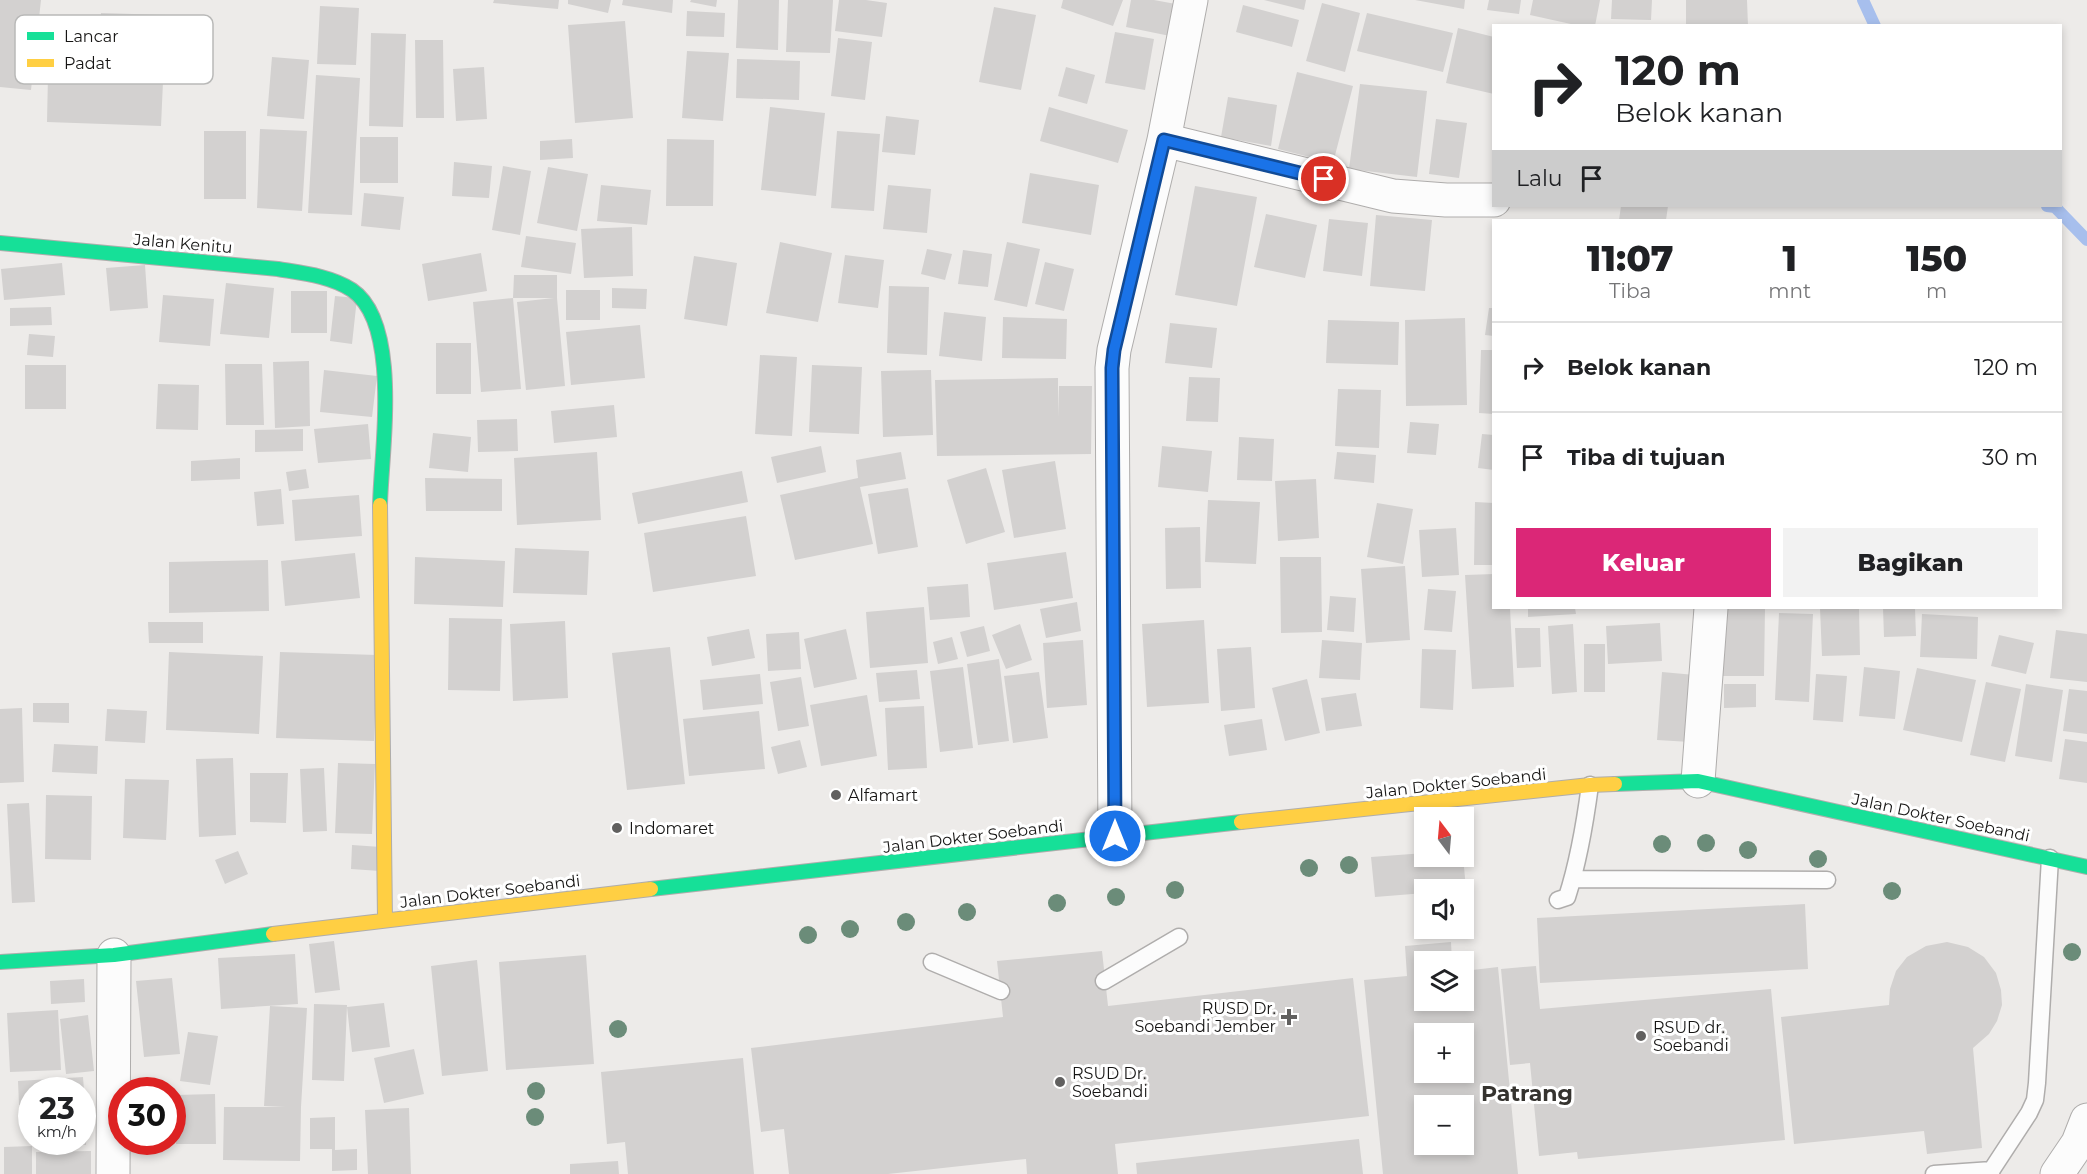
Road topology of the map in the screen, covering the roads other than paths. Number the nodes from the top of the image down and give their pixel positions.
1 (1191, 0) edge
2 (1164, 140) junction
3 (1492, 200) edge
4 (0, 243) edge
5 (1710, 609) edge
6 (1698, 781) junction
7 (1590, 785) junction
8 (1115, 836) junction
9 (2050, 858) junction
10 (2087, 867) edge
11 (1573, 879) junction
12 (1827, 880) dead end
13 (1558, 900) dead end
14 (386, 920) junction
15 (1179, 937) dead end
16 (114, 955) junction
17 (0, 962) edge
18 (932, 962) dead end
19 (1104, 981) dead end
20 (1000, 991) dead end
21 (2087, 1120) edge
22 (1991, 1172) edge
23 (113, 1174) edge
24 (1934, 1174) edge
25 (2057, 1174) edge

1 - 2 street
2 - 3 street
2 - 8 street
4 - 14 main road, Jalan Kenitu
5 - 6 street
6 - 7 main road, Jalan Dokter Soebandi
6 - 9 main road, Jalan Dokter Soebandi
7 - 8 main road, Jalan Dokter Soebandi
7 - 11 lane
8 - 14 main road, Jalan Dokter Soebandi
9 - 10 main road, Jalan Dokter Soebandi
9 - 22 lane
11 - 12 lane
11 - 13 lane
14 - 16 main road, Jalan Dokter Soebandi
15 - 19 lane
16 - 17 main road, Jalan Dokter Soebandi
16 - 23 street
18 - 20 lane
21 - 25 street
22 - 24 lane

